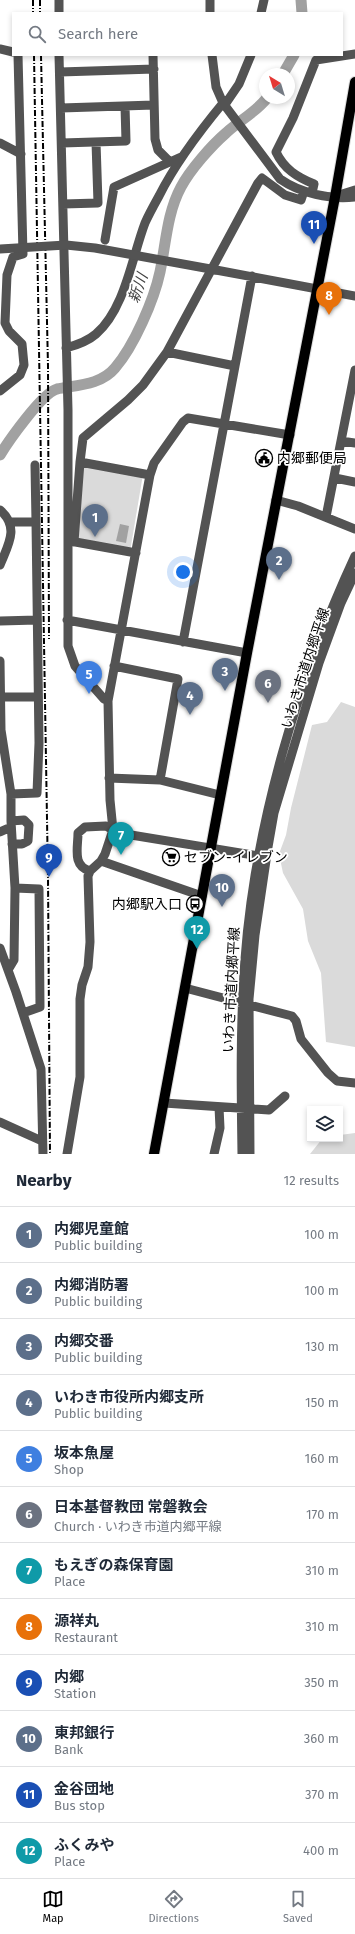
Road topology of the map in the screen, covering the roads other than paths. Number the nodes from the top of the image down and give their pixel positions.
1 (59, 0) edge
2 (210, 0) edge
3 (264, 0) edge
4 (59, 12) edge
5 (210, 12) edge
6 (261, 12) edge
7 (0, 49) edge
8 (12, 52) edge
9 (355, 54) edge
10 (18, 56) edge
11 (59, 56) edge
12 (153, 56) edge
13 (212, 56) edge
14 (251, 56) edge
15 (342, 56) edge
16 (343, 56) edge
17 (154, 69) junction
18 (60, 72) junction
19 (355, 82) edge
20 (154, 105) junction
21 (125, 106) junction
22 (224, 106) junction
23 (61, 108) junction
24 (96, 142) junction
25 (0, 143) edge
26 (62, 143) junction
27 (21, 154) junction
28 (182, 156) junction
29 (170, 162) junction
30 (355, 190) edge
31 (308, 192) junction
32 (335, 197) junction
33 (355, 197) edge
34 (63, 204) junction
35 (105, 240) dead end
36 (0, 250) edge
37 (252, 276) junction
38 (318, 289) junction
39 (355, 296) edge
40 (66, 352) junction
41 (167, 352) junction
42 (235, 366) junction
43 (355, 370) edge
44 (0, 390) edge
45 (225, 424) junction
46 (290, 435) junction
47 (341, 441) junction
48 (355, 444) edge
49 (80, 462) junction
50 (35, 465) dead end
51 (150, 475) junction
52 (334, 478) junction
53 (355, 482) edge
54 (276, 500) junction
55 (0, 510) edge
56 (326, 517) junction
57 (11, 522) junction
58 (36, 522) junction
59 (355, 529) edge
60 (72, 541) junction
61 (136, 553) junction
62 (355, 556) edge
63 (0, 566) edge
64 (355, 573) edge
65 (0, 620) edge
66 (37, 620) junction
67 (67, 620) junction
68 (122, 630) junction
69 (183, 642) junction
70 (247, 654) junction
71 (0, 661) edge
72 (114, 666) junction
73 (1, 697) edge
74 (38, 697) junction
75 (108, 701) junction
76 (0, 723) edge
77 (109, 778) junction
78 (160, 780) junction
79 (11, 794) junction
80 (220, 795) junction
81 (11, 824) junction
82 (113, 830) junction
83 (0, 832) edge
84 (12, 844) junction
85 (212, 848) junction
86 (263, 857) junction
87 (101, 861) junction
88 (90, 871) junction
89 (15, 888) junction
90 (202, 896) junction
91 (0, 948) edge
92 (8, 970) junction
93 (185, 988) junction
94 (246, 1005) junction
95 (23, 1013) junction
96 (355, 1083) edge
97 (285, 1096) dead end
98 (164, 1103) junction
99 (219, 1107) junction
100 (246, 1108) junction
101 (0, 1122) edge
102 (42, 1141) junction
103 (43, 1154) edge
104 (67, 1154) edge
105 (154, 1154) edge
106 (214, 1154) edge
107 (242, 1154) edge
108 (250, 1154) edge

1 - 4 street
2 - 5 street
3 - 6 street
7 - 8 street
9 - 16 street
10 - 27 street
11 - 18 street
12 - 17 street
13 - 22 street
14 - 22 street
15 - 31 street
17 - 18 street
17 - 20 street
18 - 23 street
19 - 32 main road
20 - 21 street
20 - 29 street
21 - 23 street
21 - 24 street
22 - 28 street
22 - 31 street
23 - 26 street
24 - 26 street
24 - 34 street
25 - 27 street
26 - 34 street
27 - 44 street
28 - 29 street
28 - 40 street
29 - 35 street
30 - 32 street
31 - 32 street
31 - 41 street
32 - 33 street
32 - 38 main road
34 - 40 street
36 - 37 street, bridge
37 - 38 street
37 - 42 street
38 - 39 street
38 - 46 main road
40 - 60 street
41 - 42 street
41 - 49 street
42 - 45 street
43 - 47 street
45 - 46 street
45 - 51 street
45 - 69 street
46 - 54 main road
47 - 48 street
47 - 52 street
49 - 51 street
49 - 60 street
50 - 58 street
51 - 61 street
52 - 53 street
52 - 56 street
54 - 56 street
54 - 70 main road
55 - 57 street
56 - 59 street
57 - 58 street
57 - 63 street
58 - 66 street
60 - 61 street
60 - 67 street
61 - 68 street
62 - 86 street, いわき市道内郷平線
64 - 86 street, いわき市道内郷平線
65 - 66 street
66 - 74 street
67 - 68 street
67 - 75 street
68 - 69 street
68 - 72 street
69 - 70 street
70 - 80 main road
71 - 73 street
72 - 75 street
72 - 78 street
73 - 74 street
73 - 76 street
74 - 79 street
75 - 77 street
76 - 79 street
77 - 78 street
77 - 82 street
78 - 80 street
79 - 81 street
80 - 85 main road
81 - 83 street
81 - 84 street
81 - 84 street
82 - 85 street
82 - 87 street
82 - 88 street
84 - 89 street
85 - 86 street
85 - 90 main road
86 - 94 street, いわき市道内郷平線
87 - 88 street
87 - 90 street
88 - 104 street
89 - 92 street
89 - 95 street
90 - 93 main road
91 - 92 street
92 - 95 street
93 - 94 street
93 - 98 main road
94 - 96 street
94 - 100 street, いわき市道内郷平線
95 - 102 street
97 - 100 street
98 - 99 street
98 - 105 main road
99 - 100 street
99 - 106 street
100 - 107 street, いわき市道内郷平線
100 - 108 street, いわき市道内郷平線
101 - 102 street
102 - 103 street

